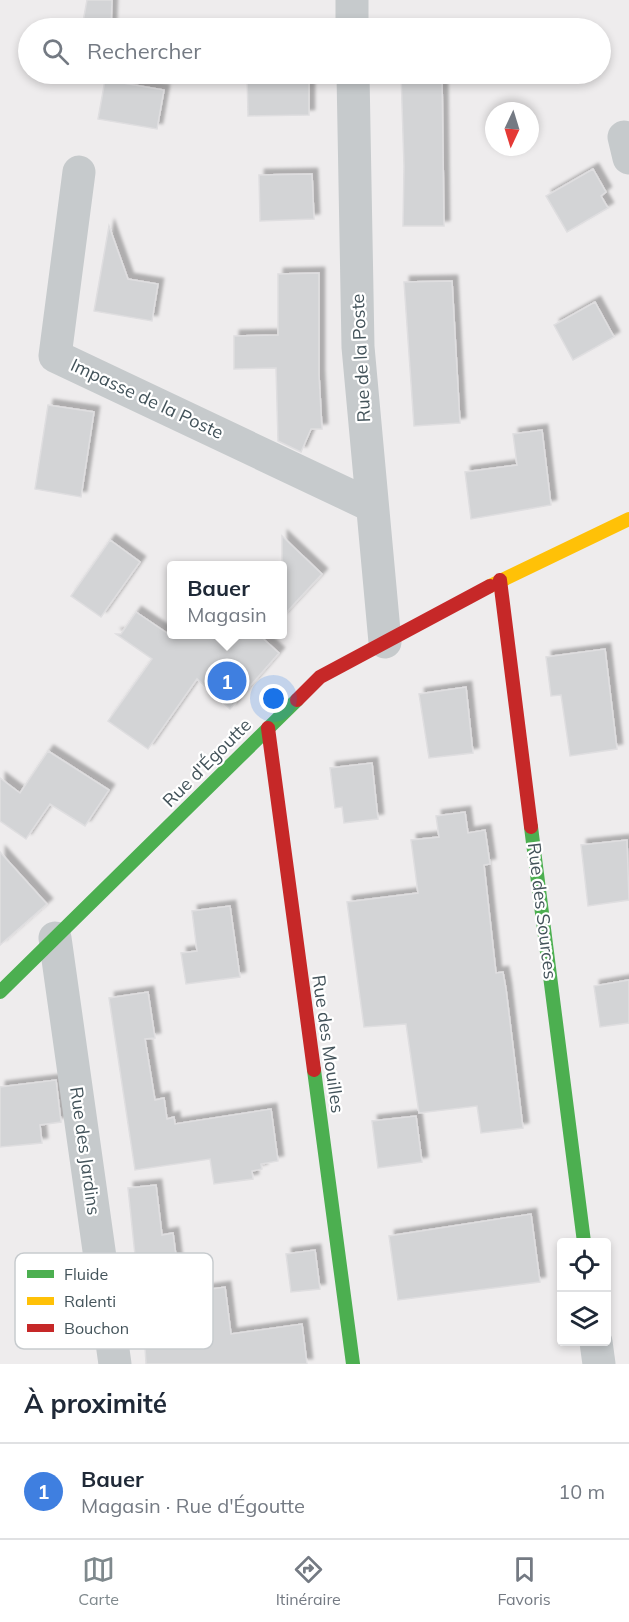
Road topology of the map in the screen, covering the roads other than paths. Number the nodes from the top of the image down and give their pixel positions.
1 (352, 0) edge
2 (352, 18) edge
3 (353, 84) edge
4 (78, 172) dead end
5 (372, 506) junction
6 (629, 519) edge
7 (500, 580) junction
8 (385, 642) junction
9 (268, 728) junction
10 (55, 938) junction
11 (0, 992) edge
12 (583, 1238) edge
13 (99, 1253) edge
14 (597, 1346) edge
15 (113, 1349) edge
16 (115, 1364) edge
17 (353, 1364) edge
18 (599, 1364) edge

1 - 2 street
3 - 5 street, Rue de la Poste
4 - 5 street, Impasse de la Poste
5 - 8 street, Rue de la Poste
6 - 7 street, Rue d'Égoutte
7 - 8 street, Rue d'Égoutte
7 - 12 street, Rue des Sources
8 - 9 street, Rue d'Égoutte
9 - 10 street, Rue d'Égoutte
9 - 17 street, Rue des Mouilles
10 - 11 street, Rue d'Égoutte
10 - 13 street, Rue des Jardins
14 - 18 street
15 - 16 street, Rue des Jardins

